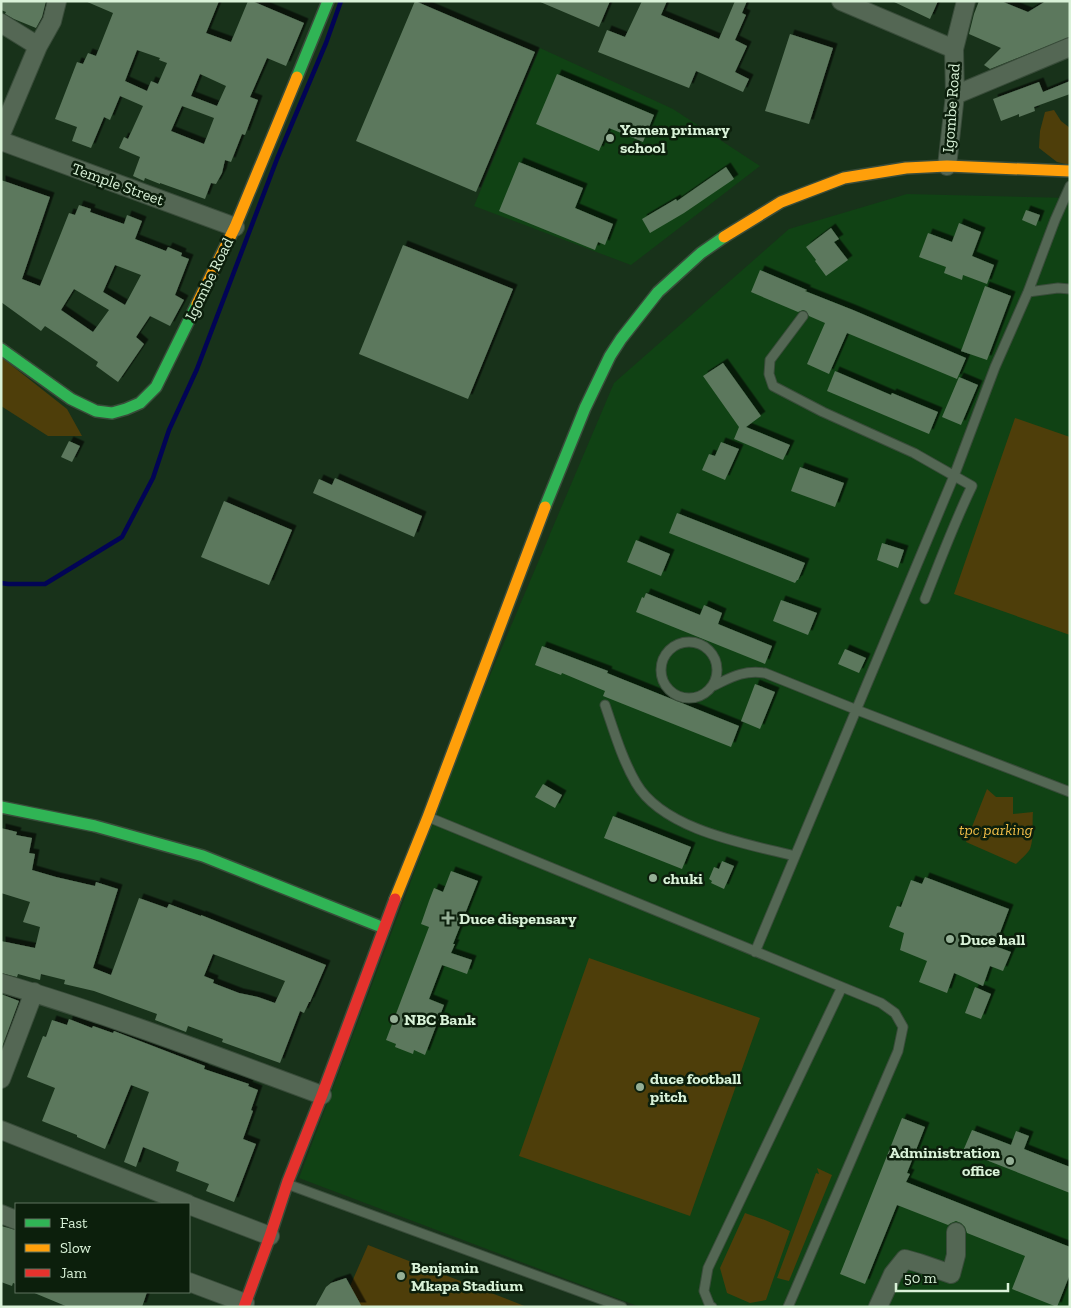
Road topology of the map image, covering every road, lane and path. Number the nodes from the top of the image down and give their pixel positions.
1 (57, 1) edge
2 (328, 1) edge
3 (841, 1) edge
4 (966, 1) edge
5 (1, 24) edge
6 (38, 46) junction
7 (1070, 47) edge
8 (954, 49) junction
9 (955, 95) junction
10 (1, 134) edge
11 (1, 141) edge
12 (947, 166) junction
13 (1070, 171) edge
14 (1070, 186) edge
15 (235, 227) junction
16 (1070, 290) edge
17 (1028, 292) junction
18 (803, 316) dead end
19 (1, 349) edge
20 (954, 476) junction
21 (924, 598) dead end
22 (713, 686) junction
23 (605, 705) dead end
24 (856, 710) junction
25 (1070, 792) edge
26 (1, 807) edge
27 (428, 817) junction
28 (795, 856) junction
29 (384, 928) junction
30 (755, 952) junction
31 (1, 982) edge
32 (842, 987) junction
33 (34, 992) junction
34 (1, 1079) edge
35 (322, 1094) junction
36 (1, 1130) edge
37 (287, 1184) junction
38 (185, 1203) edge
39 (190, 1205) edge
40 (1, 1214) edge
41 (15, 1220) edge
42 (956, 1232) dead end
43 (270, 1236) junction
44 (190, 1282) edge
45 (245, 1305) edge
46 (622, 1307) edge
47 (712, 1307) edge
48 (788, 1307) edge
49 (878, 1307) edge

1 - 6 street
2 - 15 street, Igombe Road
3 - 8 street, Igombe Road
4 - 8 street, Igombe Road
5 - 6 street
6 - 10 street
7 - 9 street
8 - 9 street, Igombe Road
9 - 12 street, Igombe Road
11 - 15 street, Temple Street
12 - 13 street
12 - 27 street
14 - 17 lane
15 - 19 street, Igombe Road
16 - 17 lane
17 - 20 lane
18 - 20 lane
20 - 21 lane
20 - 24 lane
22 - 22 lane
22 - 24 lane
23 - 28 lane
24 - 25 lane
24 - 28 lane
26 - 29 street
27 - 29 street
27 - 30 lane
28 - 30 lane
29 - 35 street
30 - 32 lane
31 - 33 street
32 - 47 lane
32 - 48 lane
33 - 34 street
33 - 35 street
35 - 37 street
36 - 38 street
37 - 43 street
37 - 46 lane
39 - 43 street
40 - 41 street
42 - 49 street
43 - 45 street
44 - 45 street

